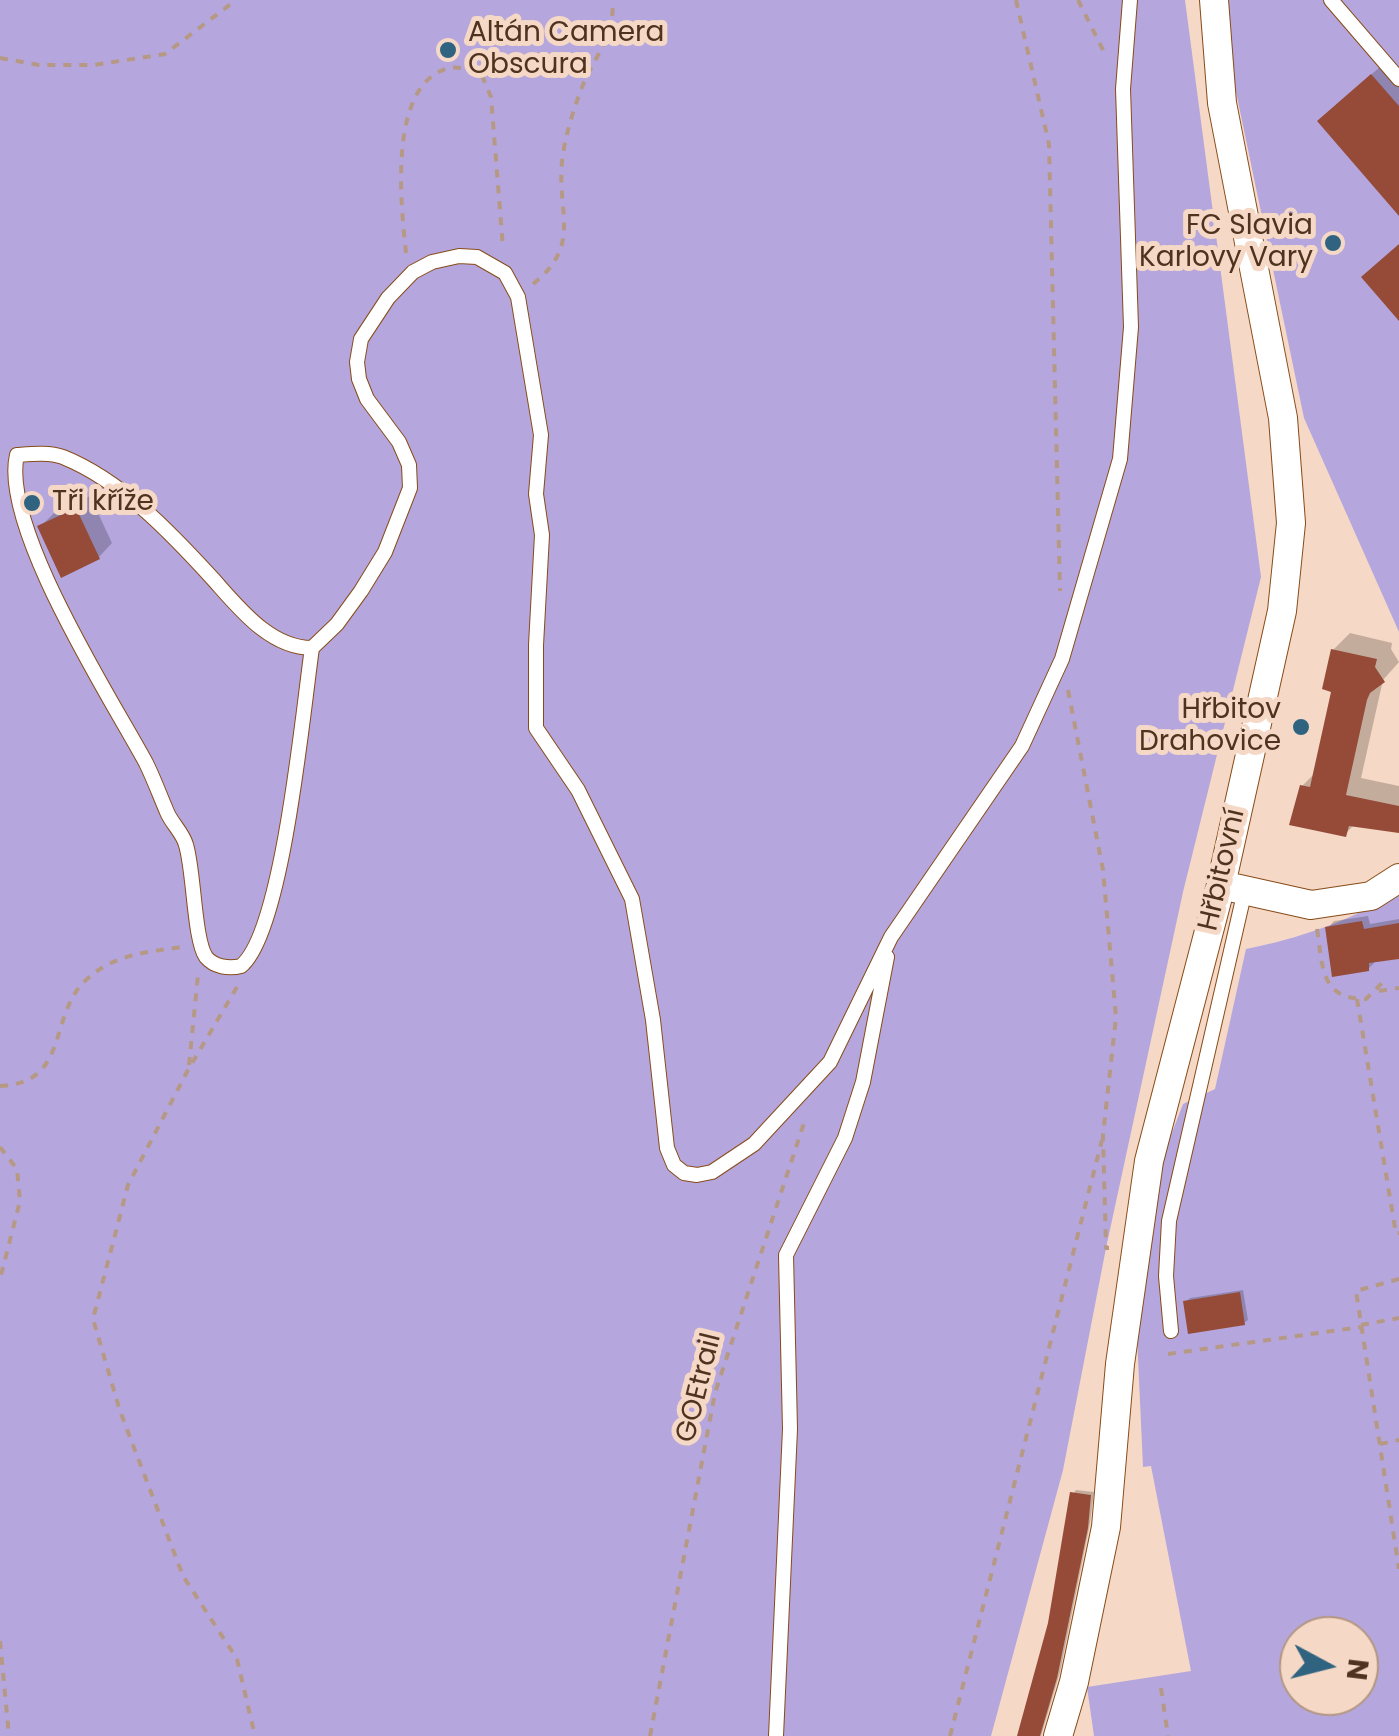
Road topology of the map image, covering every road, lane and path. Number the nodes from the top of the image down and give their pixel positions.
1 (236, 0) edge
2 (614, 0) edge
3 (1016, 0) edge
4 (1078, 0) edge
5 (1130, 0) edge
6 (1214, 0) edge
7 (1331, 0) edge
8 (0, 58) edge
9 (1399, 79) edge
10 (1123, 89) junction
11 (407, 264) dead end
12 (505, 273) junction
13 (518, 296) junction
14 (10, 531) dead end
15 (17, 548) dead end
16 (1060, 599) dead end
17 (312, 648) junction
18 (1062, 658) junction
19 (1399, 878) edge
20 (1233, 887) junction
21 (1310, 905) junction
22 (891, 937) junction
23 (200, 944) junction
24 (254, 951) junction
25 (1385, 980) dead end
26 (1399, 988) edge
27 (1377, 992) junction
28 (1357, 999) junction
29 (188, 1070) junction
30 (0, 1086) edge
31 (809, 1110) dead end
32 (1103, 1135) junction
33 (0, 1147) edge
34 (1399, 1234) edge
35 (1136, 1252) junction
36 (0, 1279) edge
37 (1399, 1279) edge
38 (1399, 1318) edge
39 (1361, 1326) junction
40 (1170, 1331) dead end
41 (1168, 1354) dead end
42 (1399, 1440) edge
43 (1380, 1444) junction
44 (1399, 1570) edge
45 (0, 1640) edge
46 (1161, 1688) dead end
47 (9, 1736) edge
48 (256, 1736) edge
49 (650, 1736) edge
50 (776, 1736) edge
51 (950, 1736) edge
52 (1058, 1736) edge
53 (1168, 1736) edge

1 - 8 path
2 - 13 path
3 - 16 path
4 - 10 path
5 - 10 lane
6 - 20 street, Hřbitovní
7 - 9 lane
10 - 18 lane
11 - 12 path
12 - 13 lane
12 - 17 lane
13 - 22 lane
14 - 17 lane
15 - 23 lane
17 - 24 lane
18 - 22 lane
18 - 32 path
19 - 21 street
20 - 21 street
20 - 35 street, Hřbitovní
20 - 40 lane
21 - 28 path
22 - 50 lane
23 - 24 lane
23 - 29 path
23 - 30 path
24 - 29 path
25 - 27 path
26 - 27 path
27 - 28 path
28 - 34 path
29 - 48 path
31 - 49 path, GOEtrail
32 - 35 path
32 - 51 path
33 - 36 path
35 - 52 street, Hřbitovní
37 - 39 path
38 - 39 path
39 - 41 path
39 - 43 path
42 - 43 path
43 - 44 path
45 - 47 path
46 - 53 path

